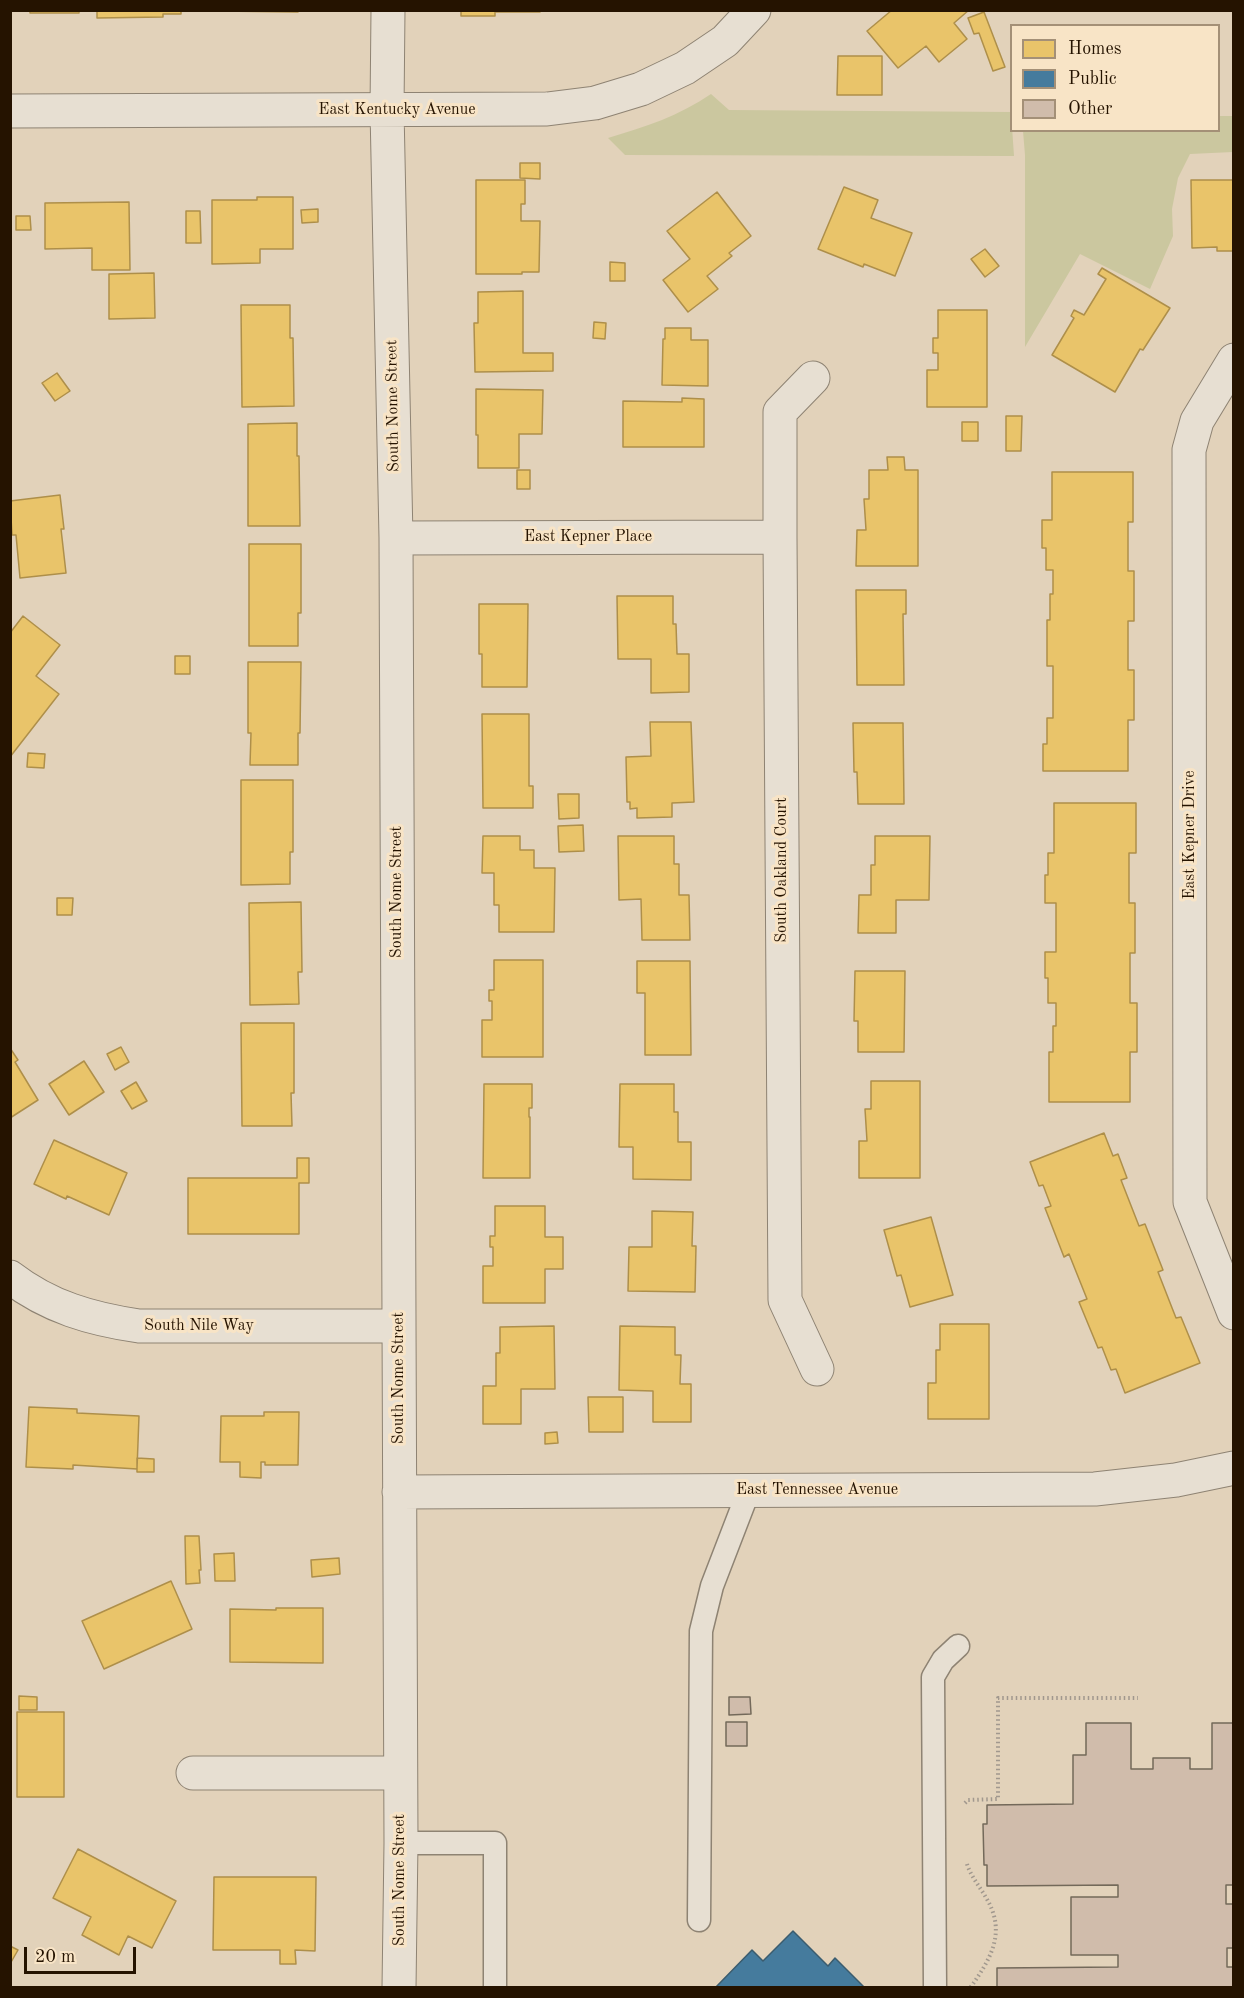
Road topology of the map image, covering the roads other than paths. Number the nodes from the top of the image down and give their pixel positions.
1 (388, 10) edge
2 (754, 10) edge
3 (387, 110) junction
4 (10, 111) edge
5 (1233, 360) edge
6 (813, 378) dead end
7 (780, 537) junction
8 (396, 538) junction
9 (10, 1277) edge
10 (1233, 1313) edge
11 (399, 1326) junction
12 (817, 1369) dead end
13 (1233, 1468) edge
14 (749, 1490) junction
15 (399, 1492) junction
16 (958, 1646) dead end
17 (193, 1773) dead end
18 (400, 1773) junction
19 (401, 1843) junction
20 (699, 1920) dead end
21 (399, 1988) edge
22 (495, 1988) edge
23 (935, 1988) edge

1 - 3 street, South Nome Street
2 - 3 street, East Kentucky Avenue
3 - 4 street, East Kentucky Avenue
3 - 8 street, South Nome Street
5 - 10 street, East Kepner Drive
6 - 7 street, South Oakland Court
7 - 8 street, East Kepner Place
7 - 12 street, South Oakland Court
8 - 11 street, South Nome Street
9 - 11 street, South Nile Way
11 - 15 street, South Nome Street
13 - 14 street, East Tennessee Avenue
14 - 15 street, East Tennessee Avenue
14 - 20 lane
15 - 18 street, South Nome Street
16 - 23 lane
17 - 18 street
18 - 19 street, South Nome Street
19 - 21 street, South Nome Street
19 - 22 lane

